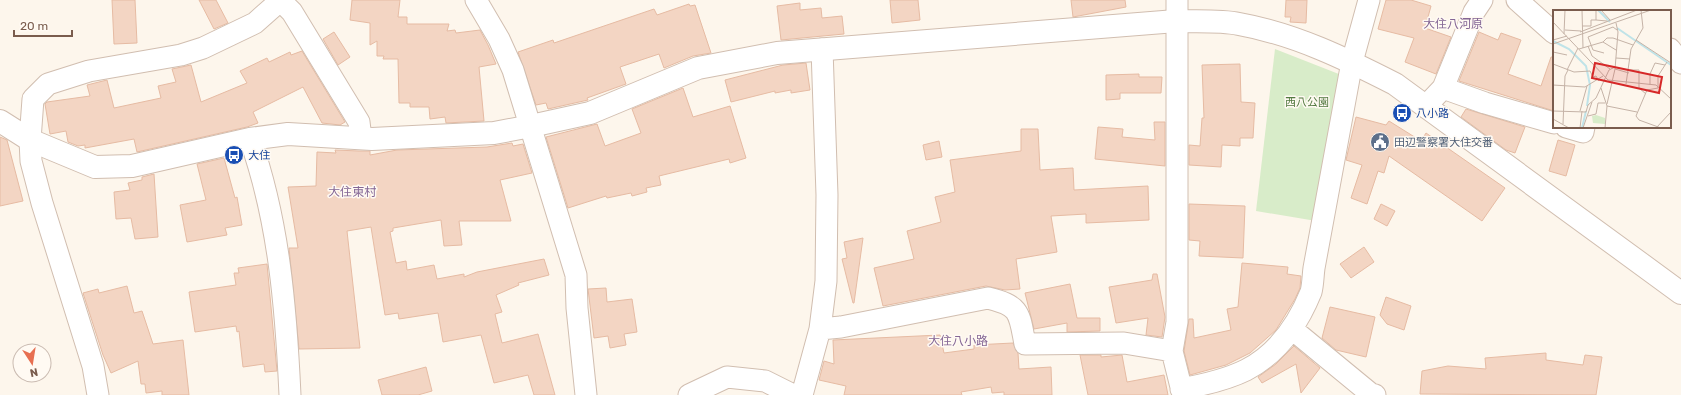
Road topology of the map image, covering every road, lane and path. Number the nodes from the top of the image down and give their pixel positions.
1 (476, 0) edge
2 (1369, 0) edge
3 (1482, 0) edge
4 (1517, 0) edge
5 (281, 1) edge
6 (1176, 10) edge
7 (1553, 32) edge
8 (822, 49) junction
9 (1671, 50) edge
10 (1352, 62) junction
11 (1681, 62) edge
12 (1442, 88) junction
13 (1425, 107) junction
14 (0, 121) edge
15 (1553, 123) edge
16 (532, 126) junction
17 (1569, 128) edge
18 (1584, 128) edge
19 (361, 138) junction
20 (250, 139) junction
21 (30, 140) junction
22 (1681, 293) edge
23 (820, 329) junction
24 (1292, 330) junction
25 (1172, 351) junction
26 (1182, 392) edge
27 (98, 395) edge
28 (290, 395) edge
29 (586, 395) edge
30 (689, 395) edge
31 (793, 395) edge
32 (802, 395) edge
33 (1376, 395) edge

1 - 16 street
2 - 10 street
3 - 12 street
4 - 7 street
5 - 19 street
5 - 21 street
6 - 8 street
6 - 10 street
6 - 25 street
8 - 16 street
8 - 23 street
9 - 11 street
10 - 13 street
10 - 24 street
12 - 13 street
12 - 15 street
13 - 22 street
14 - 21 street
16 - 19 street
16 - 29 street
17 - 18 street
19 - 20 street
20 - 21 street
20 - 28 street
21 - 27 street
23 - 25 street
23 - 32 street
24 - 26 street
24 - 33 street
25 - 26 street
30 - 31 street

